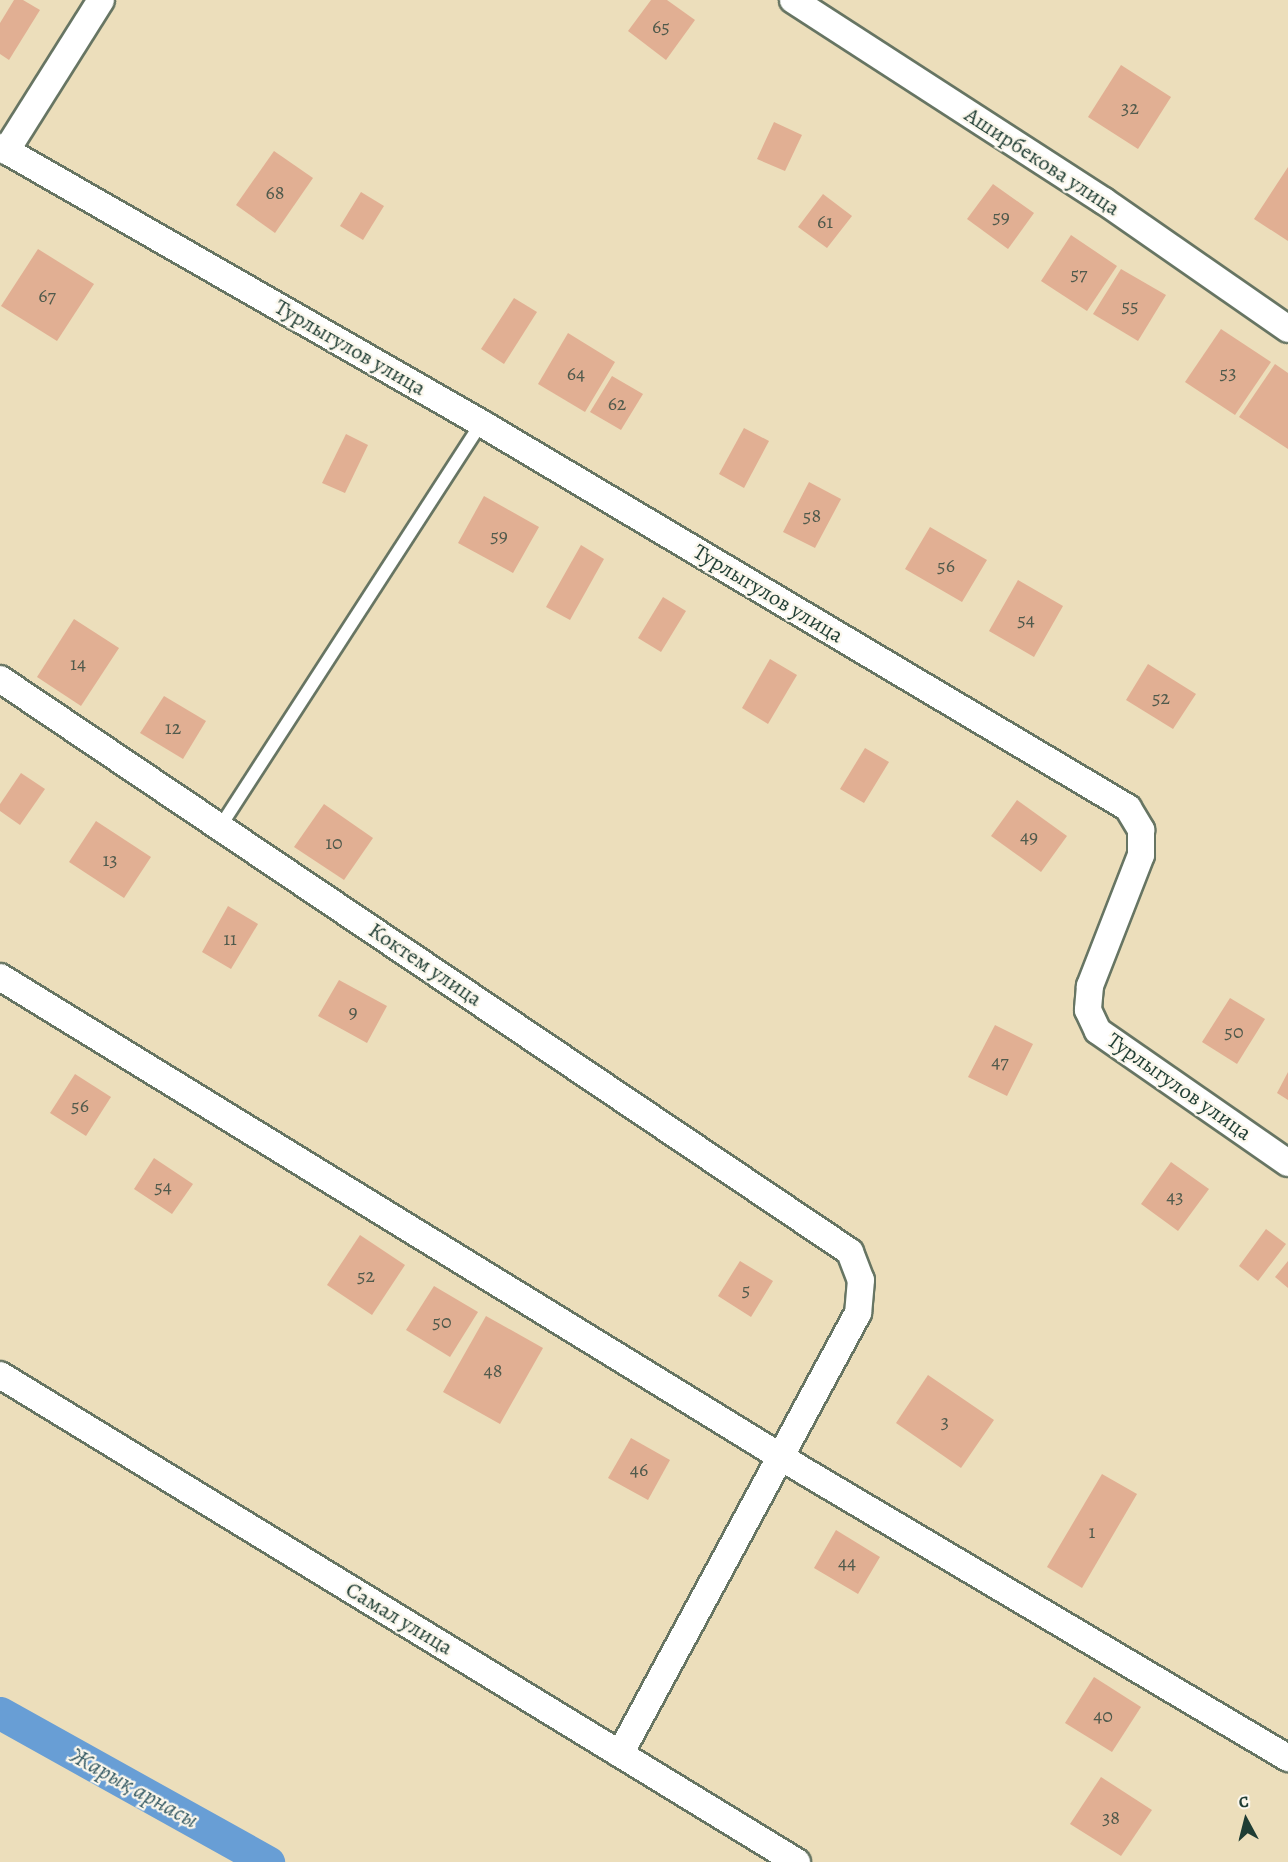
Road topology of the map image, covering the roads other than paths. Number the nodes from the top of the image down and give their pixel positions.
1 (101, 0) edge
2 (793, 0) edge
3 (3, 149) edge
4 (1288, 329) edge
5 (482, 423) junction
6 (0, 679) edge
7 (220, 827) junction
8 (0, 977) edge
9 (1288, 1163) edge
10 (0, 1375) edge
11 (782, 1458) junction
12 (620, 1754) junction
13 (1288, 1758) edge
14 (797, 1862) edge

1 - 3 street
2 - 4 street, Аширбекова улица
3 - 5 street, Турлыгулов улица
5 - 7 lane
5 - 9 street, Турлыгулов улица
6 - 7 street, Коктем улица
7 - 11 street, Коктем улица
8 - 11 street
10 - 12 street, Самал улица
11 - 12 street
11 - 13 street
12 - 14 street, Самал улица

